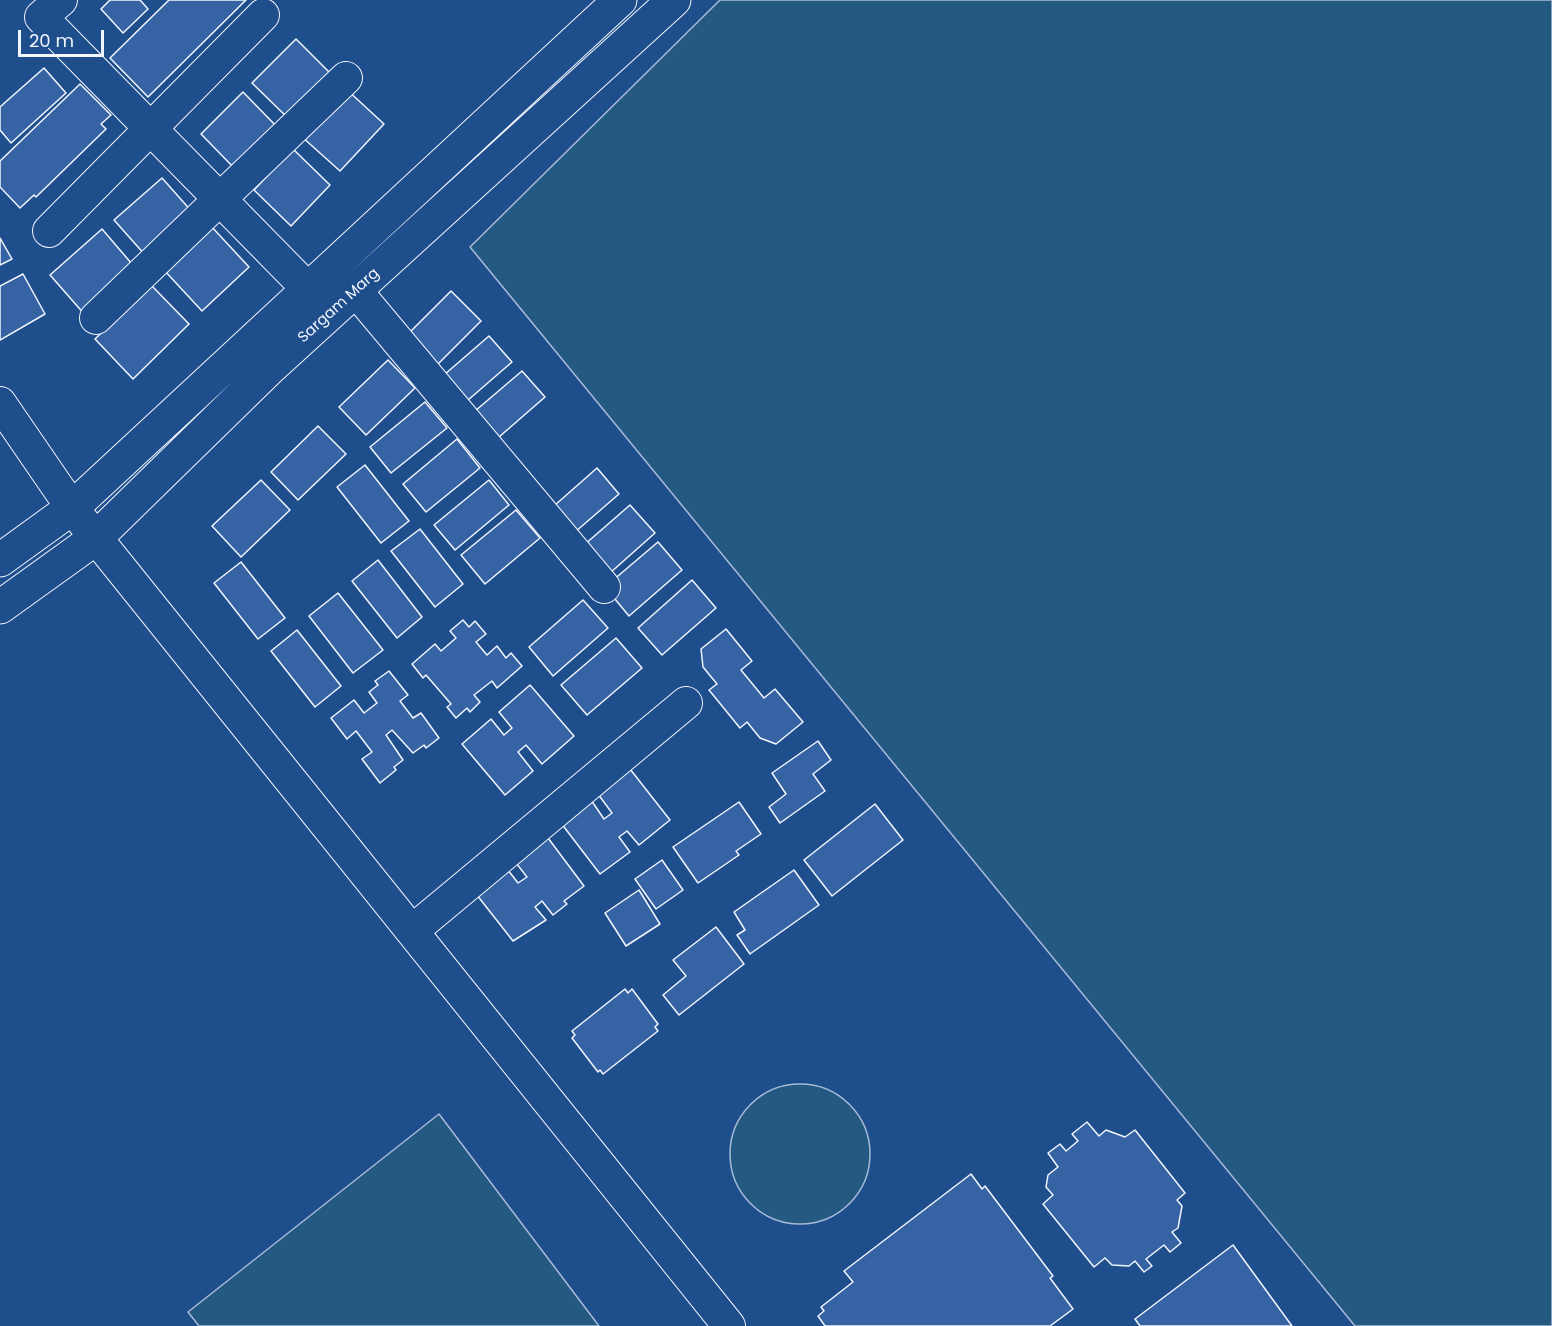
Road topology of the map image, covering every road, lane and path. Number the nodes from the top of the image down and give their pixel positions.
1 (61, 0) edge
2 (674, 0) edge
3 (612, 2) edge
4 (263, 15) dead end
5 (346, 78) dead end
6 (152, 128) junction
7 (220, 198) junction
8 (49, 231) dead end
9 (307, 288) junction
10 (356, 291) junction
11 (96, 318) dead end
12 (0, 403) edge
13 (72, 508) junction
14 (96, 538) junction
15 (0, 560) edge
16 (604, 587) dead end
17 (0, 607) edge
18 (686, 703) dead end
19 (412, 931) junction
20 (729, 1326) edge

1 - 6 street
2 - 10 main road, Sargam Marg
3 - 9 main road
4 - 6 street
5 - 7 street
6 - 7 street
6 - 8 street
7 - 9 street
7 - 11 street
9 - 13 main road
10 - 14 main road, Sargam Marg
10 - 16 street
12 - 13 street
13 - 14 street
13 - 15 main road
14 - 17 main road, Sargam Marg
14 - 19 street
18 - 19 street
19 - 20 street

